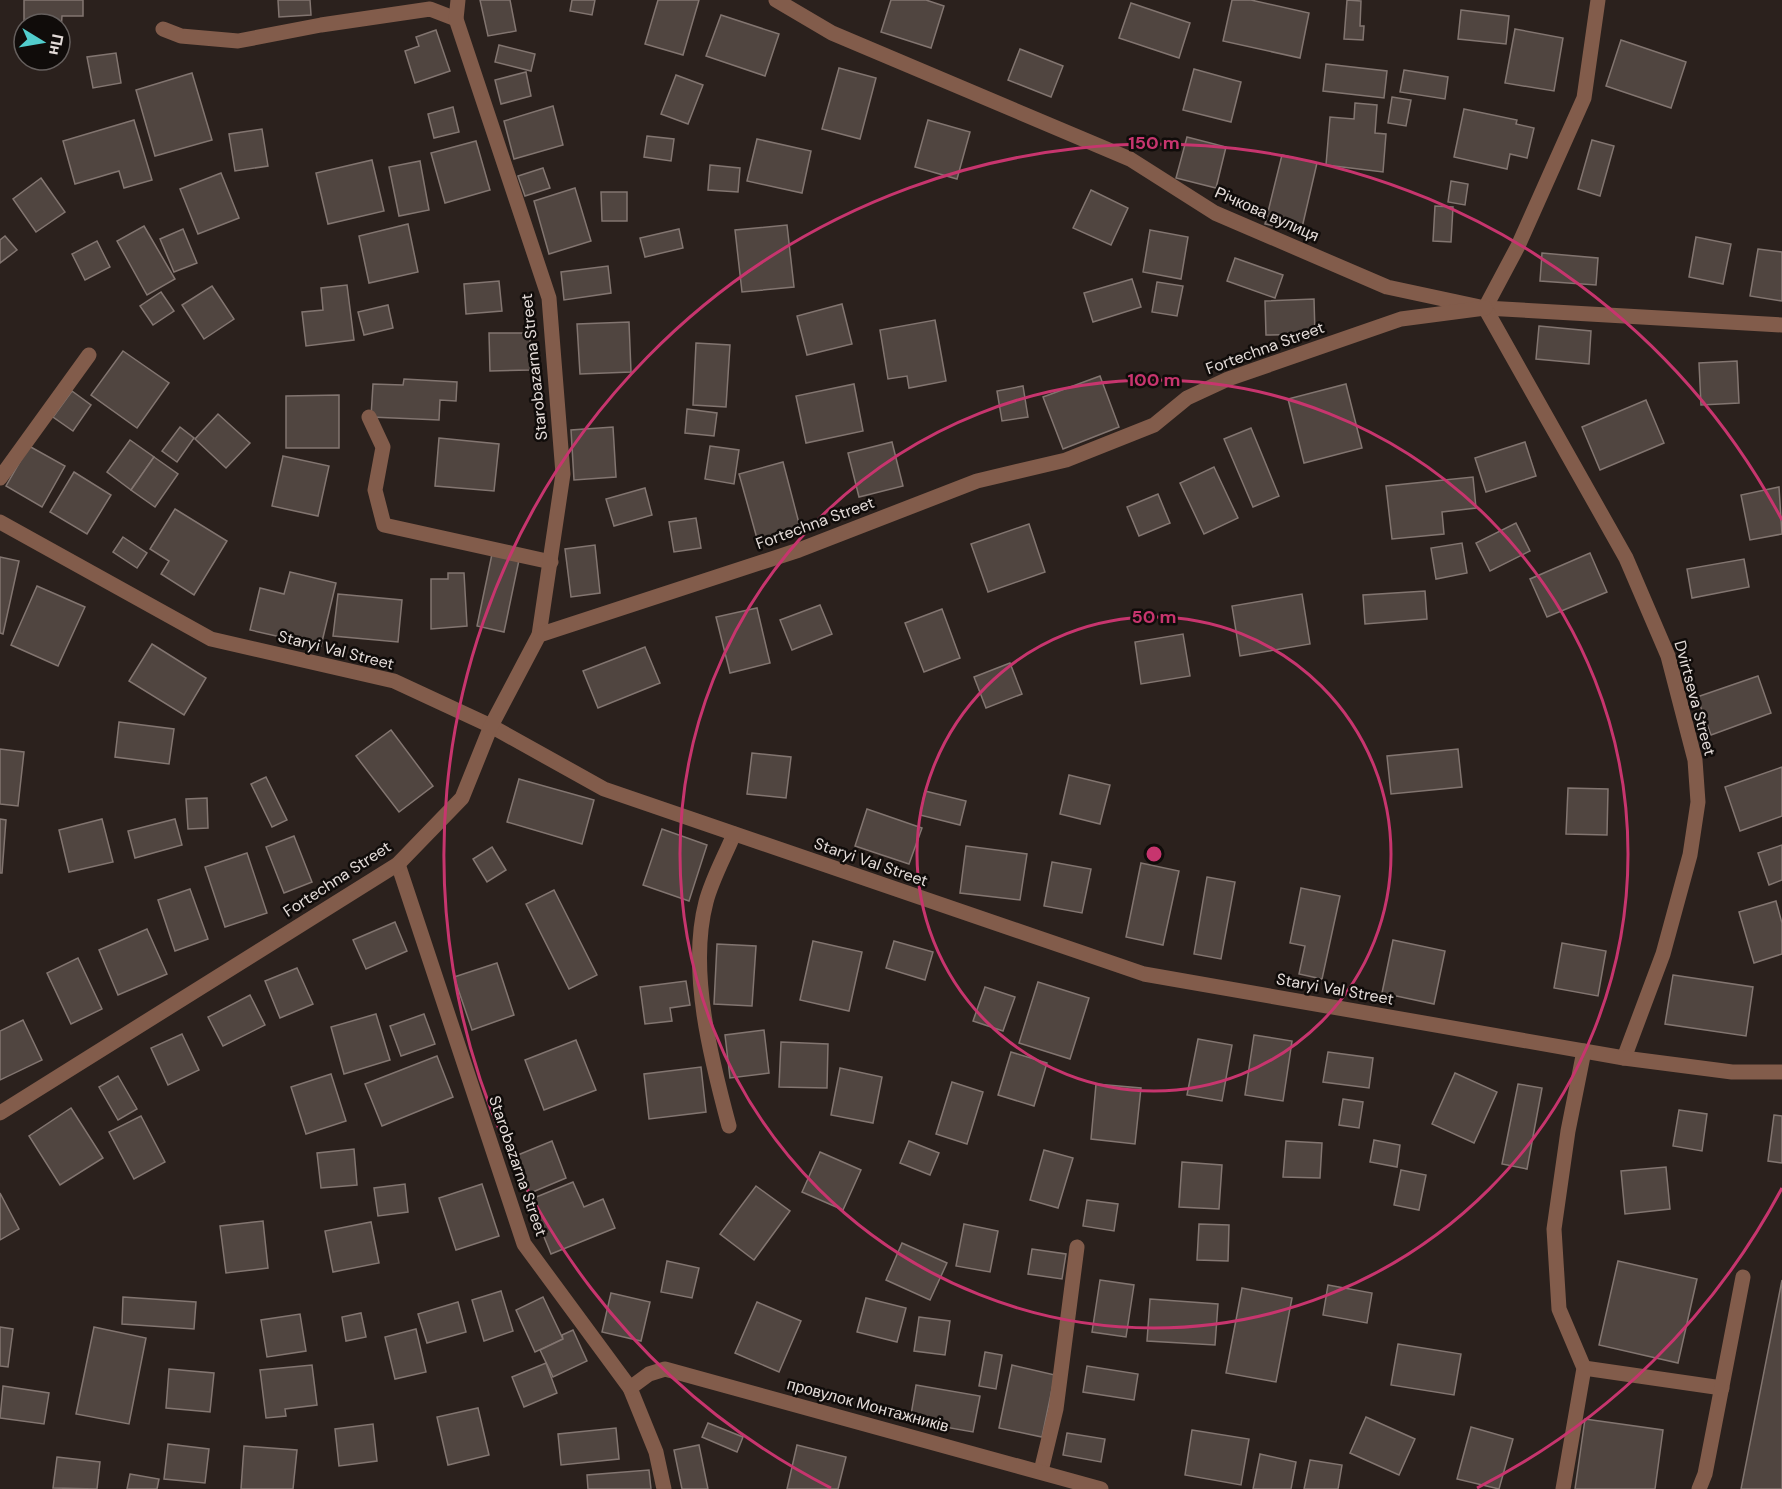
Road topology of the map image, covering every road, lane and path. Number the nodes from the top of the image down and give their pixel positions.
1 (458, 0) edge
2 (776, 0) edge
3 (1598, 0) edge
4 (456, 19) junction
5 (163, 29) dead end
6 (1485, 308) junction
7 (1782, 325) edge
8 (89, 356) dead end
9 (369, 417) dead end
10 (0, 478) edge
11 (0, 522) edge
12 (551, 562) junction
13 (539, 634) junction
14 (491, 726) junction
15 (734, 834) junction
16 (398, 864) junction
17 (1584, 1051) junction
18 (1624, 1058) junction
19 (1782, 1072) edge
20 (0, 1113) edge
21 (729, 1126) dead end
22 (1077, 1247) dead end
23 (1743, 1277) dead end
24 (1584, 1368) junction
25 (630, 1388) junction
26 (1722, 1388) junction
27 (1041, 1471) junction
28 (664, 1489) edge
29 (1101, 1489) edge
30 (1563, 1489) edge
31 (1699, 1489) edge

1 - 4 street, Starobazarna Street
2 - 6 street, Річкова вулиця
3 - 6 street
4 - 5 street
4 - 12 street, Starobazarna Street
6 - 7 street, Річкова вулиця
6 - 13 street, Fortechna Street
6 - 18 street, Dvirtseva Street
8 - 10 street
9 - 12 street
11 - 14 street, Staryi Val Street
12 - 13 street, Starobazarna Street
13 - 14 street, Fortechna Street
14 - 15 street, Staryi Val Street
14 - 16 street, Fortechna Street
15 - 17 street, Staryi Val Street
15 - 21 street
16 - 20 street, Fortechna Street
16 - 25 street, Starobazarna Street
17 - 18 street, Staryi Val Street
17 - 24 street
18 - 19 street, Staryi Val Street
22 - 27 street
23 - 26 street
24 - 26 street
24 - 30 street
25 - 27 street, провулок Монтажників
25 - 28 street, Starobazarna Street
26 - 31 street
27 - 29 street, провулок Монтажників

